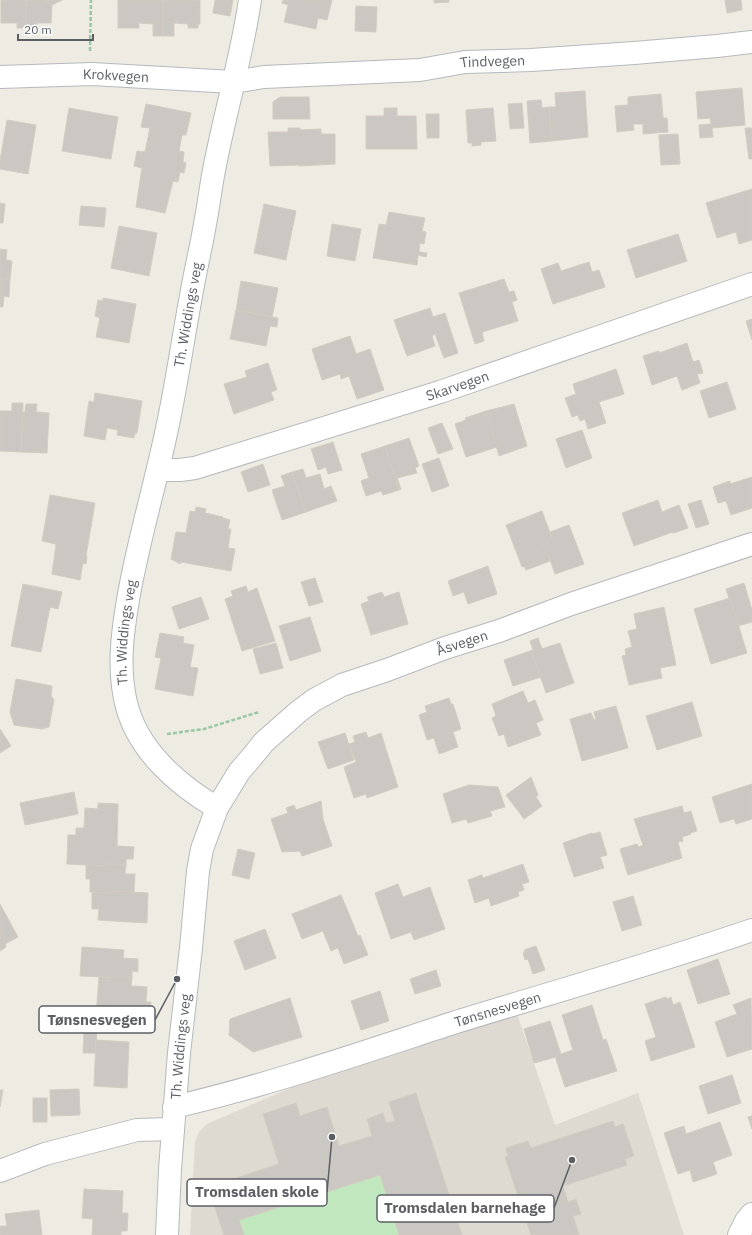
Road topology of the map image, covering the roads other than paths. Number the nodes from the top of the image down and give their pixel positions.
1 (250, 0) edge
2 (752, 42) edge
3 (0, 77) edge
4 (233, 82) junction
5 (752, 284) edge
6 (158, 470) junction
7 (752, 544) edge
8 (217, 808) junction
9 (752, 930) edge
10 (174, 1118) junction
11 (0, 1171) edge
12 (752, 1214) edge
13 (167, 1235) edge
14 (739, 1235) edge

1 - 4 street, Th. Widdings veg
2 - 4 street, Tindvegen
3 - 4 street, Krokvegen
4 - 6 street, Th. Widdings veg
5 - 6 street, Skarvegen
6 - 8 street, Th. Widdings veg
7 - 8 street, Åsvegen
8 - 10 street, Th. Widdings veg
9 - 10 street, Tønsnesvegen
10 - 11 street, Tønsnesvegen
10 - 13 street, Th. Widdings veg
12 - 14 street

